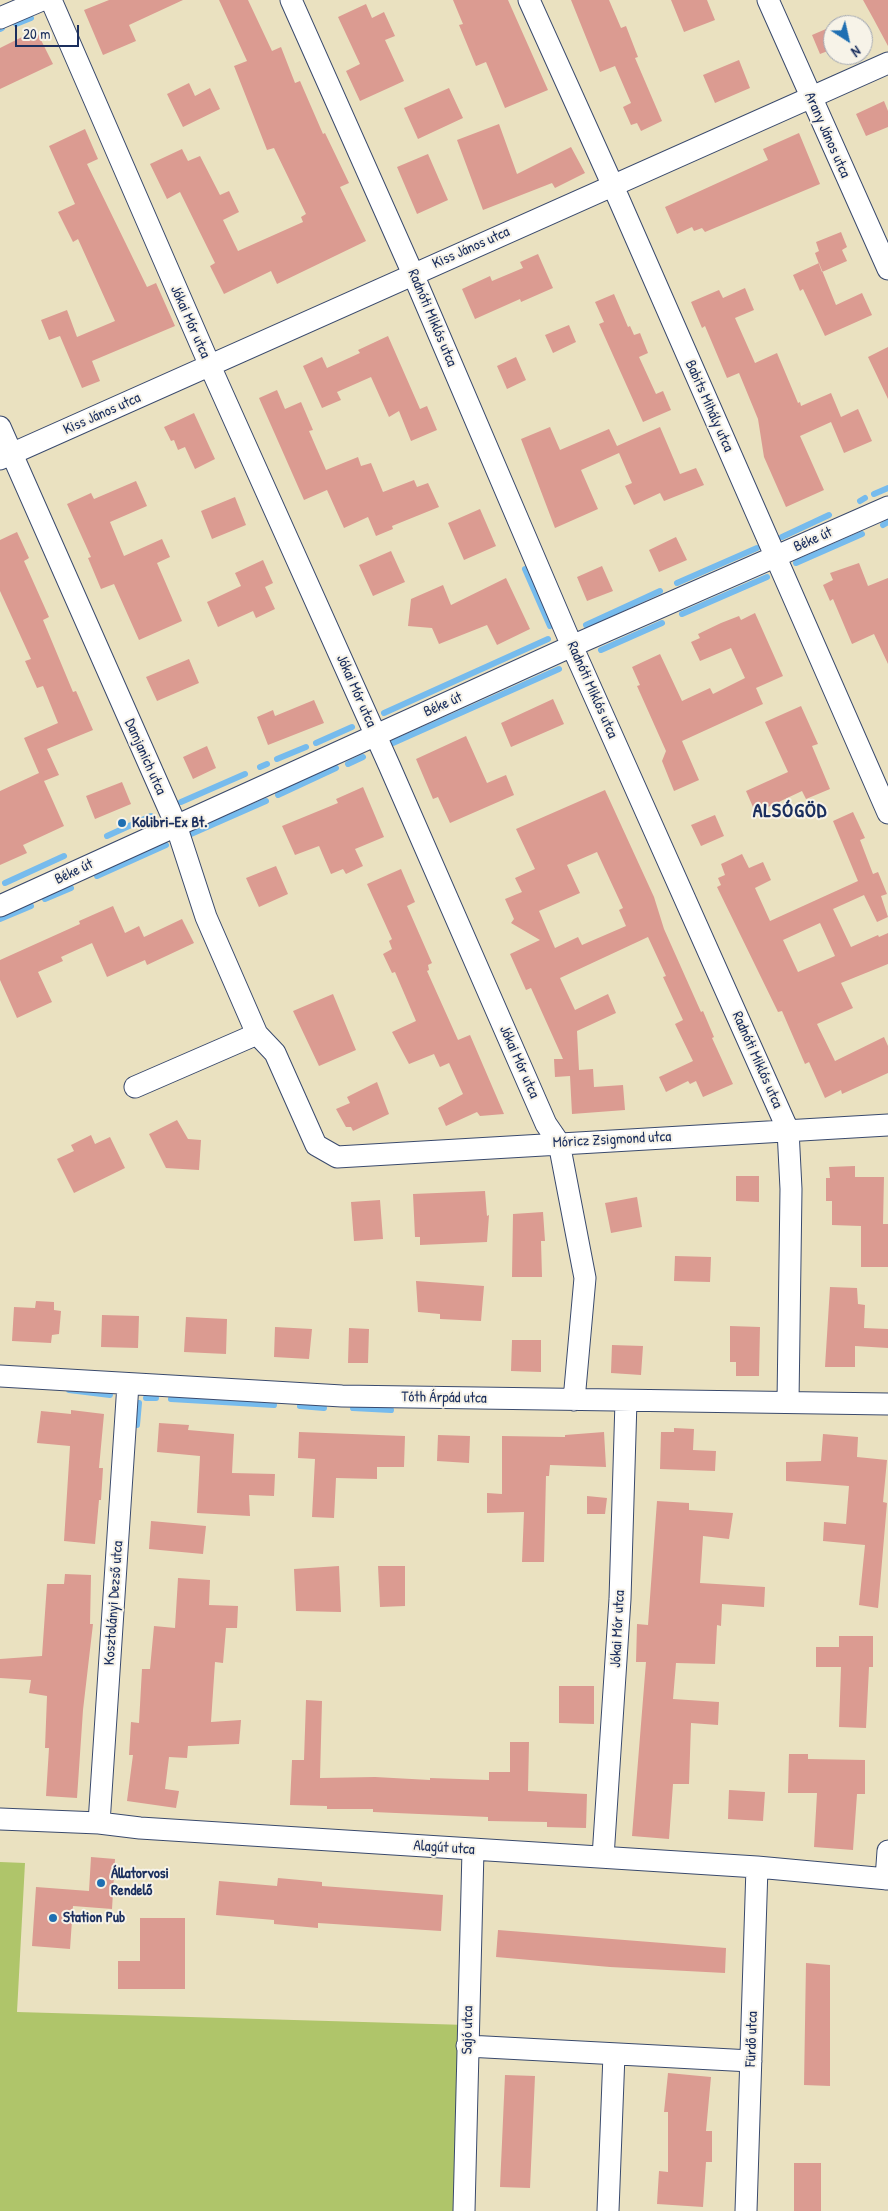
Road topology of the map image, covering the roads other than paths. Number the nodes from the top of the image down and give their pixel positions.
1 (42, 0) edge
2 (51, 0) edge
3 (291, 0) edge
4 (529, 0) edge
5 (768, 0) edge
6 (0, 18) edge
7 (888, 64) edge
8 (810, 98) junction
9 (613, 186) junction
10 (888, 269) edge
11 (413, 274) junction
12 (210, 366) junction
13 (0, 427) edge
14 (6, 456) edge
15 (888, 508) edge
16 (775, 557) junction
17 (572, 646) junction
18 (375, 735) junction
19 (888, 813) edge
20 (176, 825) junction
21 (0, 906) edge
22 (257, 1034) junction
23 (135, 1087) dead end
24 (888, 1125) edge
25 (788, 1130) junction
26 (559, 1143) junction
27 (337, 1157) joint
28 (0, 1376) edge
29 (128, 1384) junction
30 (574, 1400) junction
31 (626, 1401) junction
32 (788, 1402) junction
33 (888, 1404) edge
34 (0, 1820) edge
35 (100, 1823) junction
36 (473, 1850) junction
37 (888, 1851) edge
38 (603, 1857) junction
39 (757, 1867) junction
40 (887, 1879) edge
41 (467, 2046) junction
42 (614, 2054) junction
43 (751, 2061) junction
44 (464, 2211) edge
45 (608, 2211) edge
46 (746, 2211) edge

1 - 6 street
2 - 12 street, Jókai Mór utca
3 - 11 street, Radnóti Miklós utca
4 - 9 street, Babits Mihály utca
5 - 8 street, Arany János utca
7 - 8 street, Kiss János utca
8 - 9 street, Kiss János utca
8 - 10 street, Arany János utca
9 - 11 street, Kiss János utca
9 - 16 street, Babits Mihály utca
11 - 12 street, Kiss János utca
11 - 17 street, Radnóti Miklós utca
12 - 14 street, Kiss János utca
12 - 18 street, Jókai Mór utca
13 - 14 street, Damjanich utca
14 - 20 street, Damjanich utca
15 - 16 street, Béke út
16 - 17 street, Béke út
16 - 19 street, Babits Mihály utca
17 - 18 street, Béke út
17 - 25 street, Radnóti Miklós utca
18 - 20 street, Béke út
18 - 26 street, Jókai Mór utca
20 - 21 street, Béke út
20 - 22 street, Damjanich utca
22 - 23 street
22 - 27 street, Damjanich utca
24 - 25 street, Móricz Zsigmond utca
25 - 26 street, Móricz Zsigmond utca
25 - 32 street, Radnóti Miklós utca
26 - 27 street, Móricz Zsigmond utca
26 - 30 street, Jókai Mór utca
28 - 29 street, Tóth Árpád utca
29 - 30 street, Tóth Árpád utca
29 - 35 street, Kosztolányi Dezső utca
30 - 31 street, Tóth Árpád utca
31 - 32 street, Tóth Árpád utca
31 - 38 street, Jókai Mór utca
32 - 33 street, Tóth Árpád utca
34 - 35 street, Alagút utca
35 - 36 street, Alagút utca
36 - 38 street, Alagút utca
36 - 41 street, Sajó utca
37 - 40 street
38 - 39 street, Alagút utca
39 - 40 street, Alagút utca
39 - 43 street, Fürdő utca
41 - 42 street
41 - 44 street, Sajó utca
42 - 43 street
42 - 45 street
43 - 46 street, Fürdő utca

